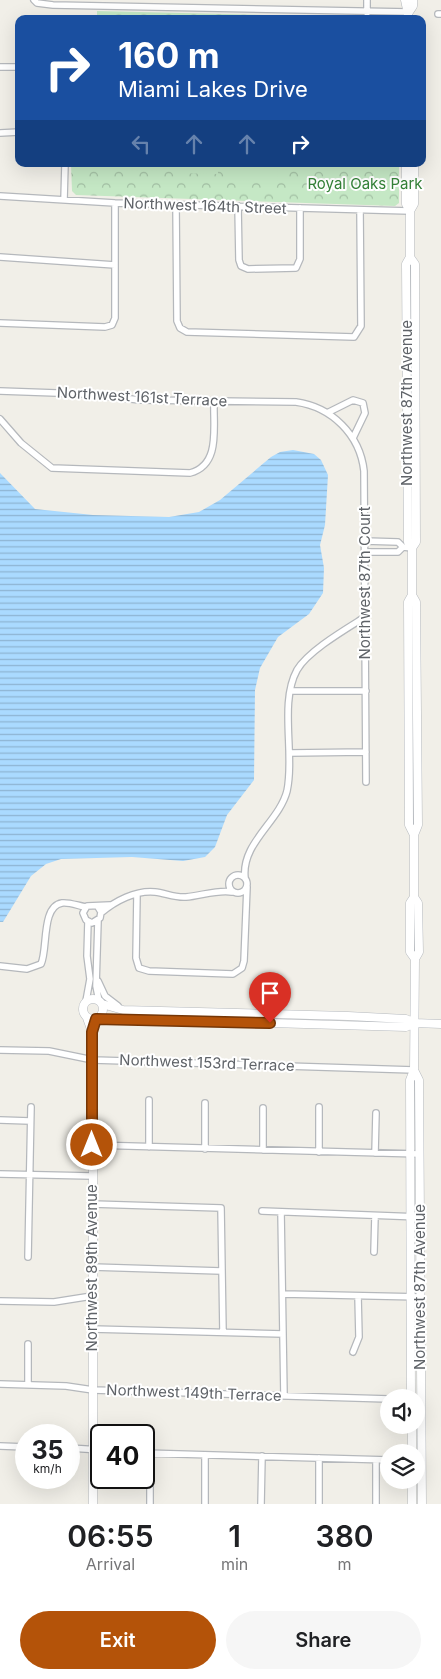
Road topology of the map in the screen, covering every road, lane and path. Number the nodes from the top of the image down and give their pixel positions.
1 (34, 0) edge
2 (367, 0) edge
3 (405, 0) edge
4 (413, 0) edge
5 (367, 13) junction
6 (395, 15) edge
7 (409, 15) edge
8 (409, 15) edge
9 (0, 67) edge
10 (15, 67) edge
11 (15, 132) edge
12 (0, 133) edge
13 (64, 167) edge
14 (406, 167) edge
15 (414, 167) edge
16 (0, 196) edge
17 (64, 200) junction
18 (116, 203) junction
19 (176, 205) junction
20 (238, 206) junction
21 (300, 208) junction
22 (360, 210) junction
23 (410, 211) junction
24 (0, 257) edge
25 (115, 265) junction
26 (0, 323) edge
27 (0, 391) edge
28 (214, 402) junction
29 (327, 413) junction
30 (0, 419) edge
31 (340, 422) joint
32 (353, 438) junction
33 (365, 541) junction
34 (378, 542) junction
35 (403, 547) junction
36 (412, 548) junction
37 (365, 552) junction
38 (378, 552) junction
39 (365, 616) junction
40 (290, 691) junction
41 (366, 691) junction
42 (366, 752) junction
43 (290, 753) junction
44 (366, 782) dead end
45 (244, 866) junction
46 (236, 875) junction
47 (245, 878) junction
48 (230, 880) junction
49 (247, 887) junction
50 (219, 891) junction
51 (235, 893) junction
52 (137, 894) junction
53 (110, 905) junction
54 (75, 906) junction
55 (86, 907) junction
56 (98, 907) junction
57 (246, 909) junction
58 (101, 913) junction
59 (83, 914) junction
60 (98, 920) junction
61 (88, 921) junction
62 (0, 966) edge
63 (98, 979) junction
64 (86, 1001) junction
65 (101, 1002) junction
66 (128, 1010) junction
67 (87, 1018) junction
68 (97, 1019) junction
69 (415, 1023) junction
70 (441, 1024) edge
71 (92, 1032) junction
72 (0, 1050) edge
73 (93, 1060) junction
74 (414, 1070) junction
75 (149, 1100) dead end
76 (205, 1103) dead end
77 (31, 1107) dead end
78 (319, 1107) dead end
79 (263, 1108) dead end
80 (376, 1113) dead end
81 (0, 1120) edge
82 (30, 1121) junction
83 (92, 1145) junction
84 (150, 1147) junction
85 (205, 1149) junction
86 (263, 1150) junction
87 (319, 1152) junction
88 (375, 1153) junction
89 (410, 1154) junction
90 (420, 1154) junction
91 (0, 1174) edge
92 (28, 1175) junction
93 (92, 1176) junction
94 (92, 1204) junction
95 (262, 1211) dead end
96 (280, 1212) junction
97 (375, 1216) junction
98 (410, 1217) junction
99 (420, 1217) junction
100 (374, 1252) dead end
101 (28, 1257) dead end
102 (92, 1267) junction
103 (221, 1271) junction
104 (283, 1294) junction
105 (92, 1296) junction
106 (358, 1296) junction
107 (411, 1297) junction
108 (421, 1297) junction
109 (0, 1301) edge
110 (92, 1329) junction
111 (223, 1332) junction
112 (283, 1334) junction
113 (28, 1344) dead end
114 (353, 1352) dead end
115 (0, 1384) edge
116 (28, 1385) junction
117 (412, 1389) edge
118 (419, 1389) edge
119 (94, 1390) junction
120 (284, 1396) junction
121 (380, 1399) edge
122 (96, 1424) edge
123 (0, 1446) edge
124 (15, 1447) edge
125 (155, 1453) edge
126 (205, 1455) junction
127 (262, 1456) junction
128 (319, 1458) junction
129 (376, 1460) junction
130 (380, 1460) edge
131 (94, 1489) edge
132 (149, 1489) edge
133 (412, 1489) edge
134 (421, 1489) edge
135 (93, 1504) edge
136 (150, 1504) edge
137 (206, 1504) edge
138 (261, 1504) edge
139 (319, 1504) edge
140 (376, 1504) edge
141 (412, 1504) edge
142 (422, 1504) edge

1 - 5 street
2 - 5 street
3 - 7 street
4 - 8 street
5 - 6 street
9 - 10 street
11 - 12 street
13 - 17 street
14 - 23 street, Northwest 87th Avenue
15 - 23 street, Northwest 87th Avenue
16 - 17 street, Northwest 164th Street
17 - 18 street, Northwest 164th Street
18 - 19 street, Northwest 164th Street
18 - 25 street
19 - 20 street, Northwest 164th Street
19 - 22 street
20 - 21 street, Northwest 164th Street
20 - 21 street
21 - 22 street, Northwest 164th Street
22 - 23 street, Northwest 164th Street
23 - 36 street, Northwest 87th Avenue
24 - 25 street
25 - 26 street
27 - 28 street, Northwest 161st Terrace
28 - 29 street, Northwest 161st Terrace
28 - 30 street
29 - 31 street, Northwest 161st Terrace
29 - 32 street
31 - 32 street, Northwest 87th Court
32 - 33 street, Northwest 87th Court
33 - 34 street
33 - 37 street, Northwest 87th Court
34 - 35 street
34 - 38 street
35 - 36 street
35 - 38 street
36 - 69 street, Northwest 87th Avenue
37 - 38 street
37 - 39 street, Northwest 87th Court
39 - 40 street
39 - 41 street, Northwest 87th Court
40 - 41 street
40 - 43 street
41 - 42 street, Northwest 87th Court
42 - 43 street
42 - 44 street, Northwest 87th Court
43 - 45 street
45 - 46 street
45 - 47 street
46 - 47 street
46 - 48 street
47 - 49 street
48 - 50 street
48 - 51 street
49 - 51 street
49 - 57 street
50 - 51 street
50 - 52 street
51 - 57 street
52 - 53 street
52 - 57 street
53 - 56 street
53 - 58 street
54 - 55 street
54 - 59 street
54 - 62 street
55 - 56 street
55 - 59 street
56 - 58 street
58 - 60 street
59 - 61 street
60 - 61 street
60 - 63 street
61 - 64 street
63 - 65 street
63 - 66 street
64 - 65 street
64 - 67 street
65 - 66 street
65 - 68 street
66 - 69 street
67 - 68 street
67 - 71 street, Northwest 89th Avenue
68 - 69 street
68 - 71 street, Northwest 89th Avenue
69 - 70 street
69 - 74 street, Northwest 87th Avenue
71 - 73 street, Northwest 89th Avenue
72 - 73 street, Northwest 153rd Terrace
73 - 74 street, Northwest 153rd Terrace
73 - 83 street, Northwest 89th Avenue
74 - 89 street, Northwest 87th Avenue
74 - 90 street, Northwest 87th Avenue
75 - 84 street
76 - 85 street
77 - 82 street
78 - 87 street
79 - 86 street
80 - 88 street
81 - 82 street
82 - 92 street
83 - 84 street
83 - 93 street, Northwest 89th Avenue
84 - 85 street
85 - 86 street
86 - 87 street
87 - 88 street
88 - 89 street
89 - 90 street
89 - 98 street, Northwest 87th Avenue
90 - 99 street, Northwest 87th Avenue
91 - 92 street
92 - 93 street
92 - 101 street
93 - 94 street, Northwest 89th Avenue
94 - 102 street, Northwest 89th Avenue
94 - 103 street
95 - 96 street
96 - 97 street
96 - 104 street
97 - 98 street
97 - 100 street
98 - 99 street
98 - 107 street, Northwest 87th Avenue
99 - 108 street, Northwest 87th Avenue
102 - 103 street
102 - 105 street, Northwest 89th Avenue
103 - 111 street
104 - 106 street
104 - 112 street
105 - 109 street
105 - 110 street, Northwest 89th Avenue
106 - 107 street
106 - 114 street
107 - 108 street
107 - 117 street, Northwest 87th Avenue
108 - 118 street, Northwest 87th Avenue
110 - 111 street
110 - 119 street, Northwest 89th Avenue
111 - 112 street
112 - 120 street
113 - 116 street
115 - 116 street, Northwest 149th Terrace
116 - 119 street, Northwest 149th Terrace
119 - 120 street, Northwest 149th Terrace
119 - 122 street, Northwest 89th Avenue
120 - 121 street, Northwest 149th Terrace
123 - 124 street
125 - 126 street
126 - 127 street
126 - 137 street
127 - 128 street
127 - 138 street
128 - 129 street
128 - 139 street
129 - 130 street
129 - 140 street
131 - 135 street, Northwest 89th Avenue
132 - 136 street
133 - 141 street
134 - 142 street, Northwest 87th Avenue

